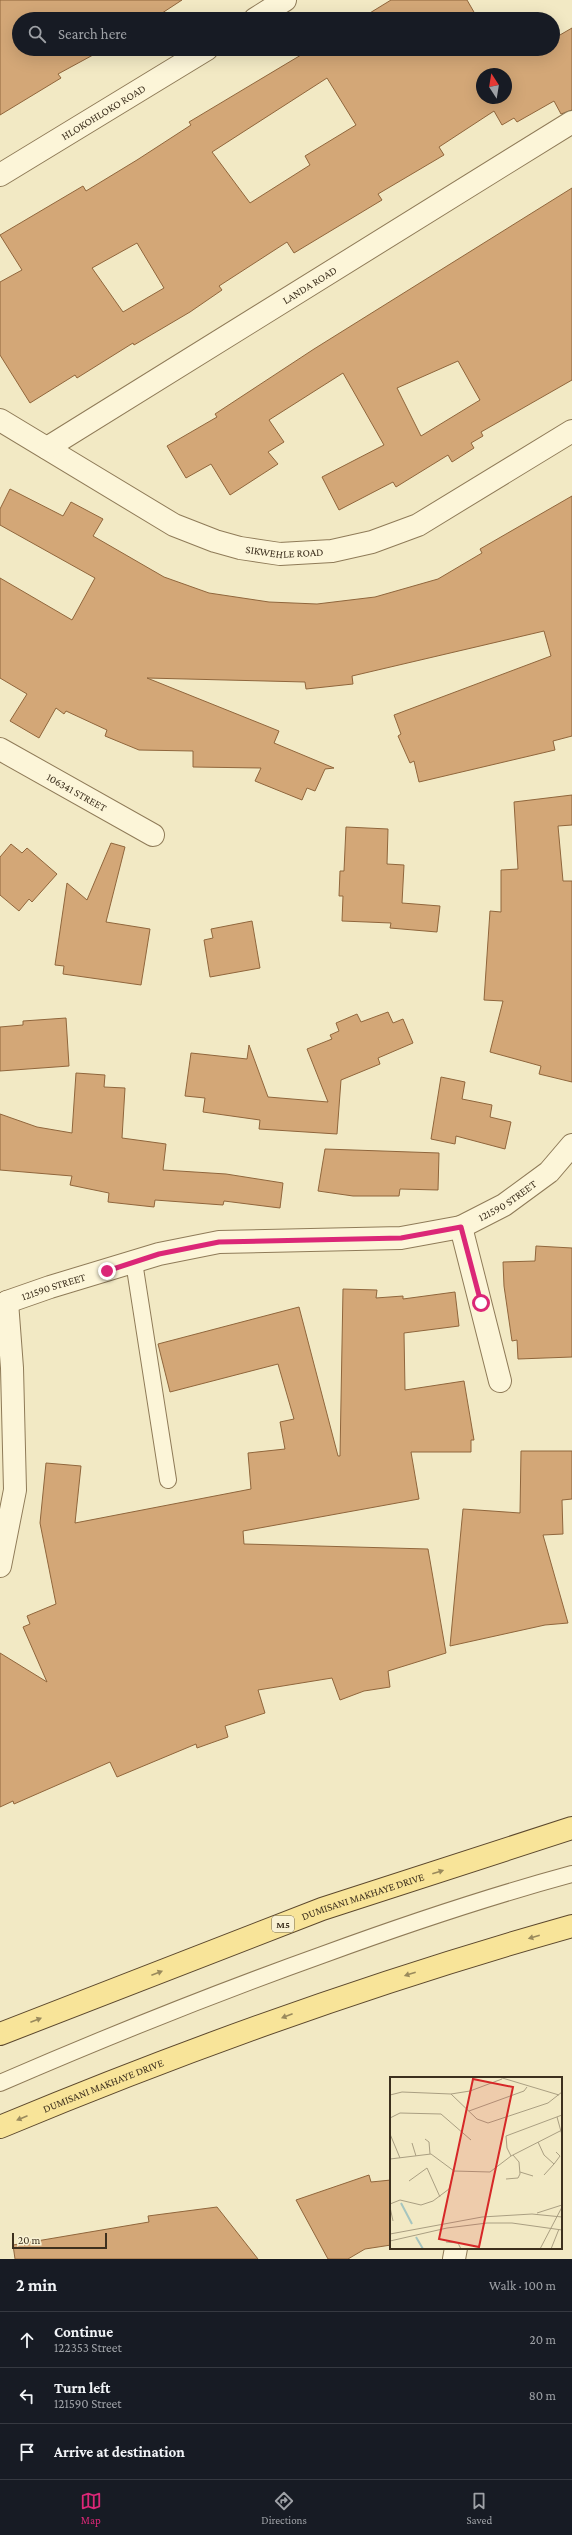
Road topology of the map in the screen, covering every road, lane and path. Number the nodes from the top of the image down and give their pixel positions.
1 (285, 0) edge
2 (266, 12) edge
3 (196, 56) edge
4 (572, 122) edge
5 (0, 175) edge
6 (0, 420) edge
7 (572, 431) edge
8 (47, 448) junction
9 (0, 749) edge
10 (153, 835) dead end
11 (572, 1145) edge
12 (461, 1227) junction
13 (134, 1262) junction
14 (4, 1300) edge
15 (500, 1381) dead end
16 (168, 1480) dead end
17 (0, 1566) edge
18 (572, 1828) edge
19 (572, 1874) edge
20 (572, 1926) edge
21 (0, 2034) edge
22 (0, 2083) edge
23 (0, 2127) edge
24 (456, 2249) edge
25 (454, 2259) edge

1 - 2 street
3 - 5 street, HLOKOHLOKO ROAD
4 - 8 street, LANDA ROAD
6 - 8 street, SIKWEHLE ROAD
7 - 8 street, SIKWEHLE ROAD
9 - 10 street, 106341 STREET
11 - 12 street, 121590 STREET
12 - 13 street, 121590 STREET
12 - 15 street
13 - 14 street, 121590 STREET
13 - 16 lane
14 - 17 street, 121590 STREET
21 -> 18 main road, DUMISANI MAKHAYE DRIVE / M5
19 - 22 lane
20 -> 23 main road, DUMISANI MAKHAYE DRIVE
24 - 25 street

